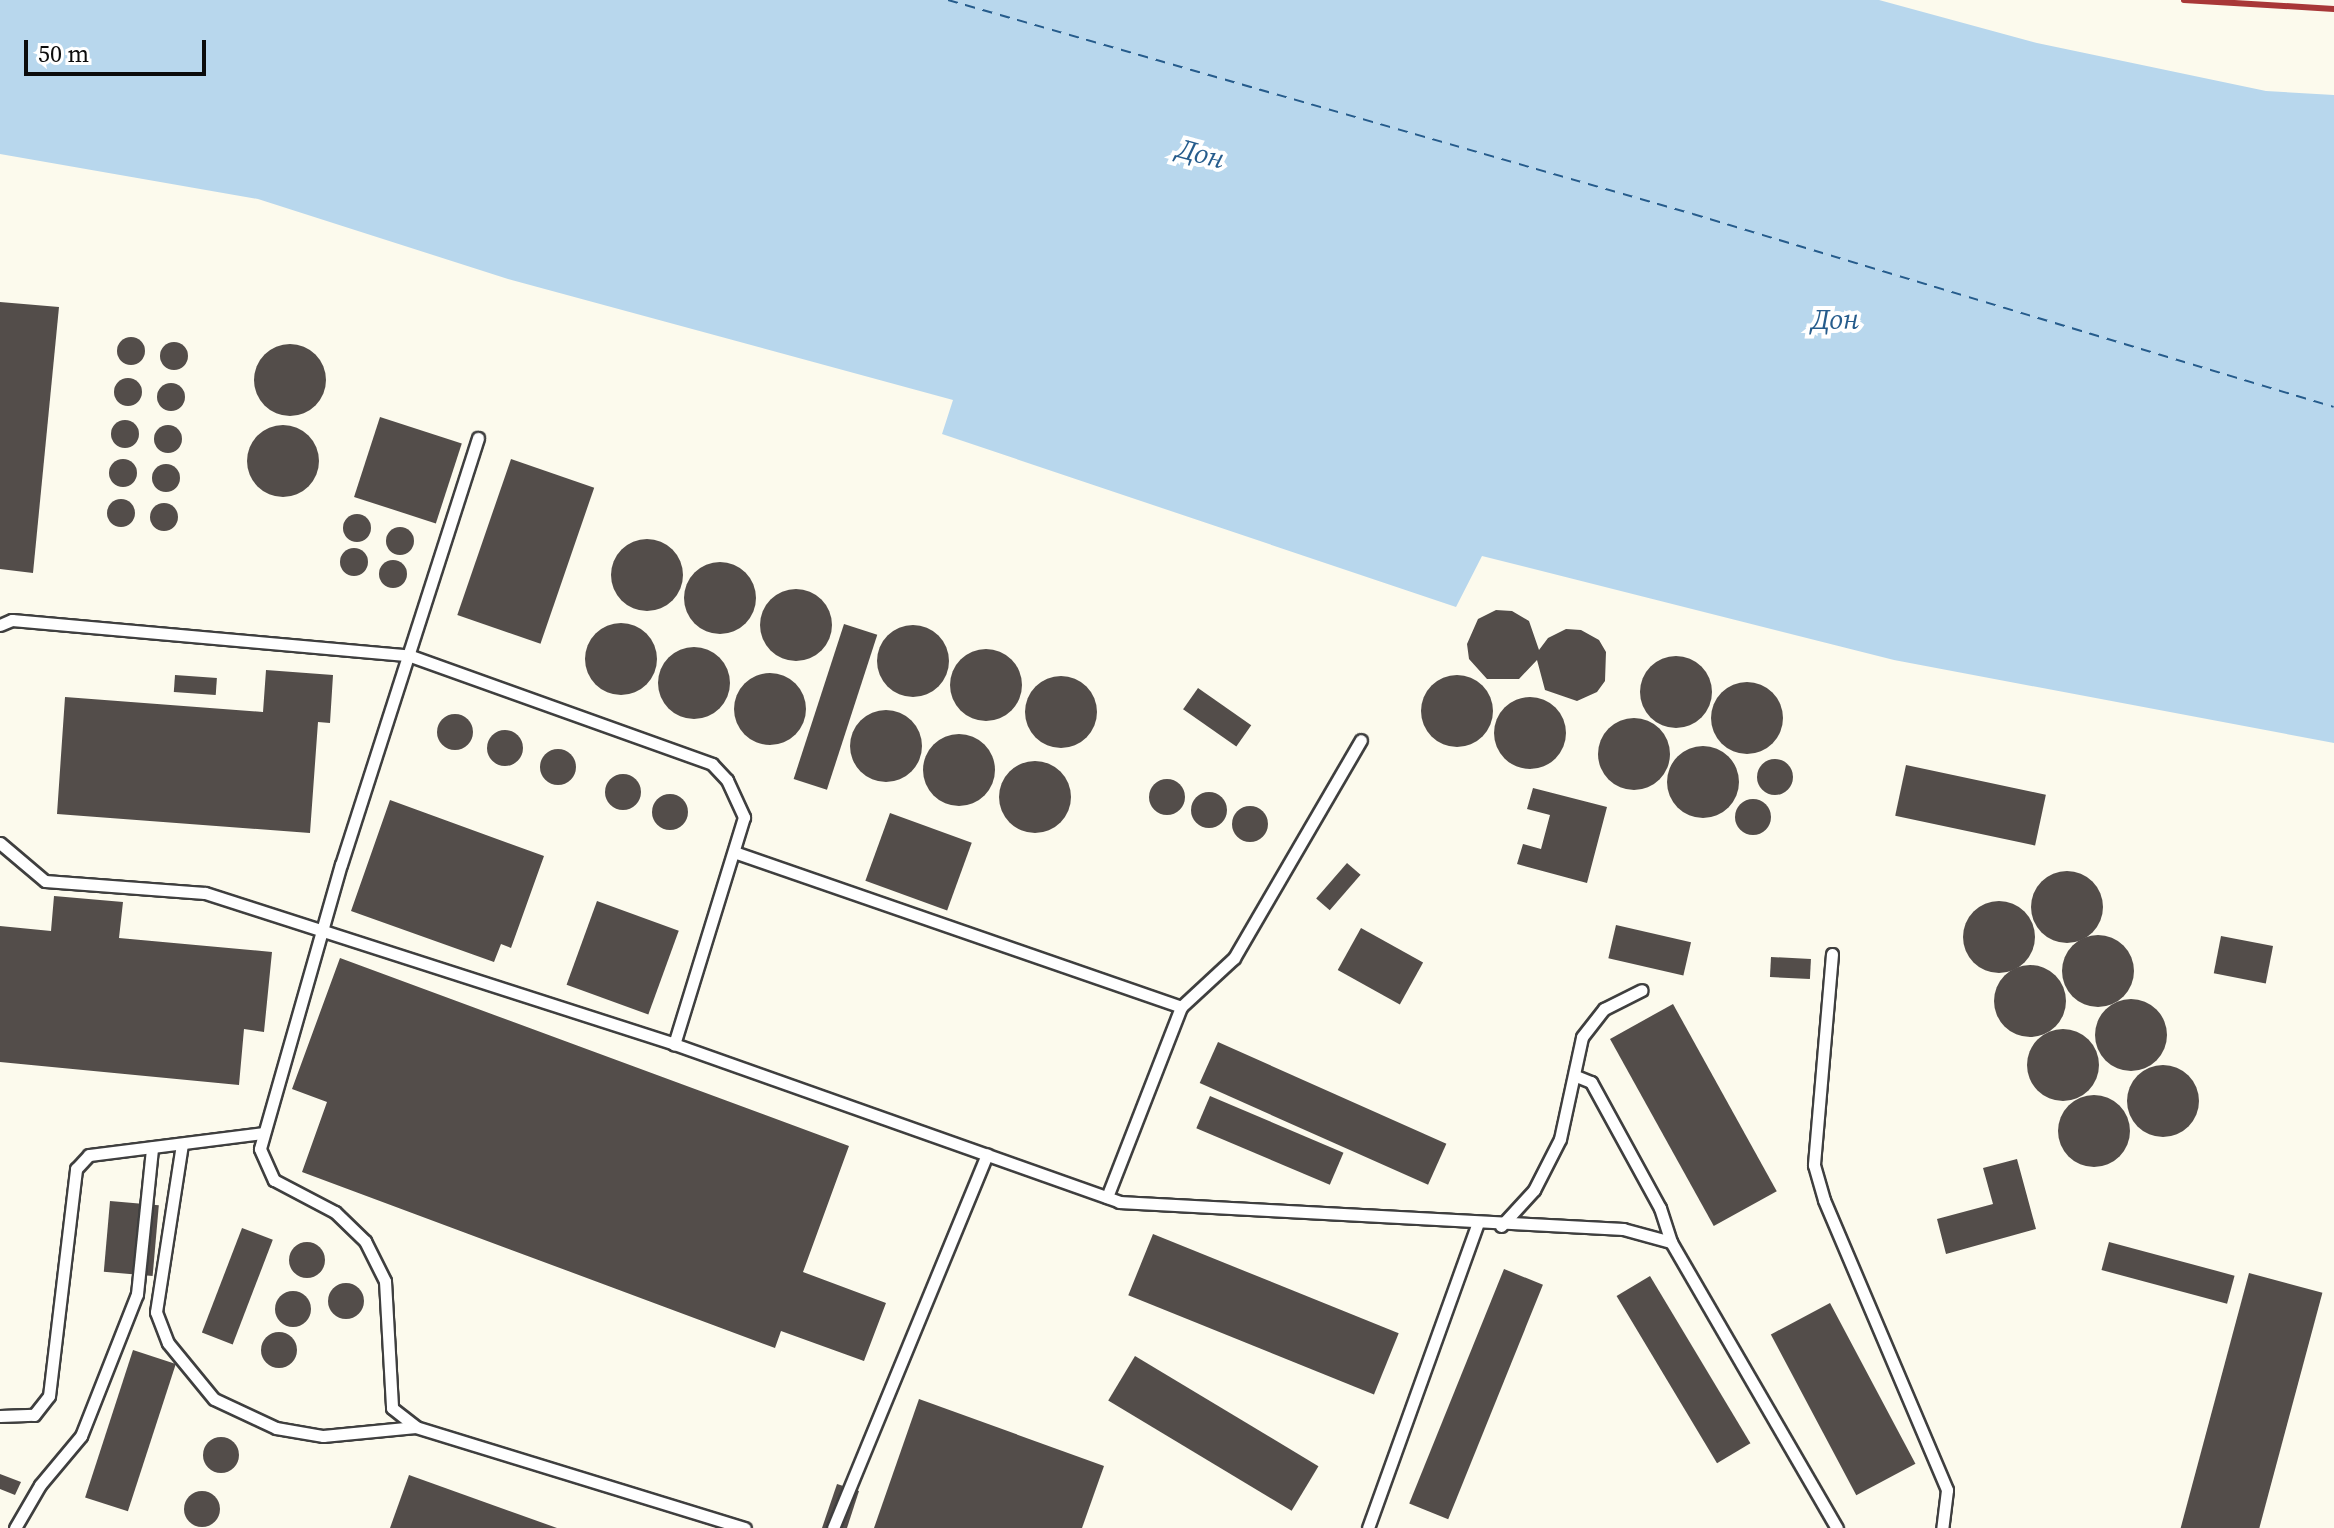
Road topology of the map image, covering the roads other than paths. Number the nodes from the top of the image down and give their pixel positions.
1 (478, 438) dead end
2 (0, 625) edge
3 (408, 655) junction
4 (1361, 740) dead end
5 (0, 843) edge
6 (737, 853) junction
7 (322, 928) junction
8 (1832, 954) dead end
9 (1642, 990) dead end
10 (1181, 1007) junction
11 (674, 1044) junction
12 (1576, 1076) junction
13 (263, 1133) junction
14 (182, 1144) junction
15 (152, 1148) junction
16 (987, 1154) junction
17 (1107, 1197) junction
18 (1477, 1225) junction
19 (1501, 1226) junction
20 (1671, 1242) junction
21 (0, 1416) edge
22 (416, 1427) junction
23 (15, 1528) edge
24 (745, 1528) edge
25 (833, 1528) edge
26 (1368, 1528) edge
27 (1837, 1528) edge
28 (1942, 1528) edge

1 - 3 lane
2 - 3 lane
3 - 6 lane
3 - 7 lane
4 - 10 lane
5 - 7 lane
6 - 10 lane
6 - 11 lane
7 - 11 lane
7 - 13 lane
8 - 28 lane
9 - 12 lane
10 - 17 lane
11 - 16 lane
12 - 19 lane
12 - 20 lane
13 - 14 lane
13 - 22 lane
14 - 15 lane
14 - 22 lane
15 - 21 lane
15 - 23 lane
16 - 17 lane
16 - 25 lane
17 - 18 lane
18 - 19 lane
18 - 26 lane
19 - 20 lane
20 - 27 lane
22 - 24 lane

